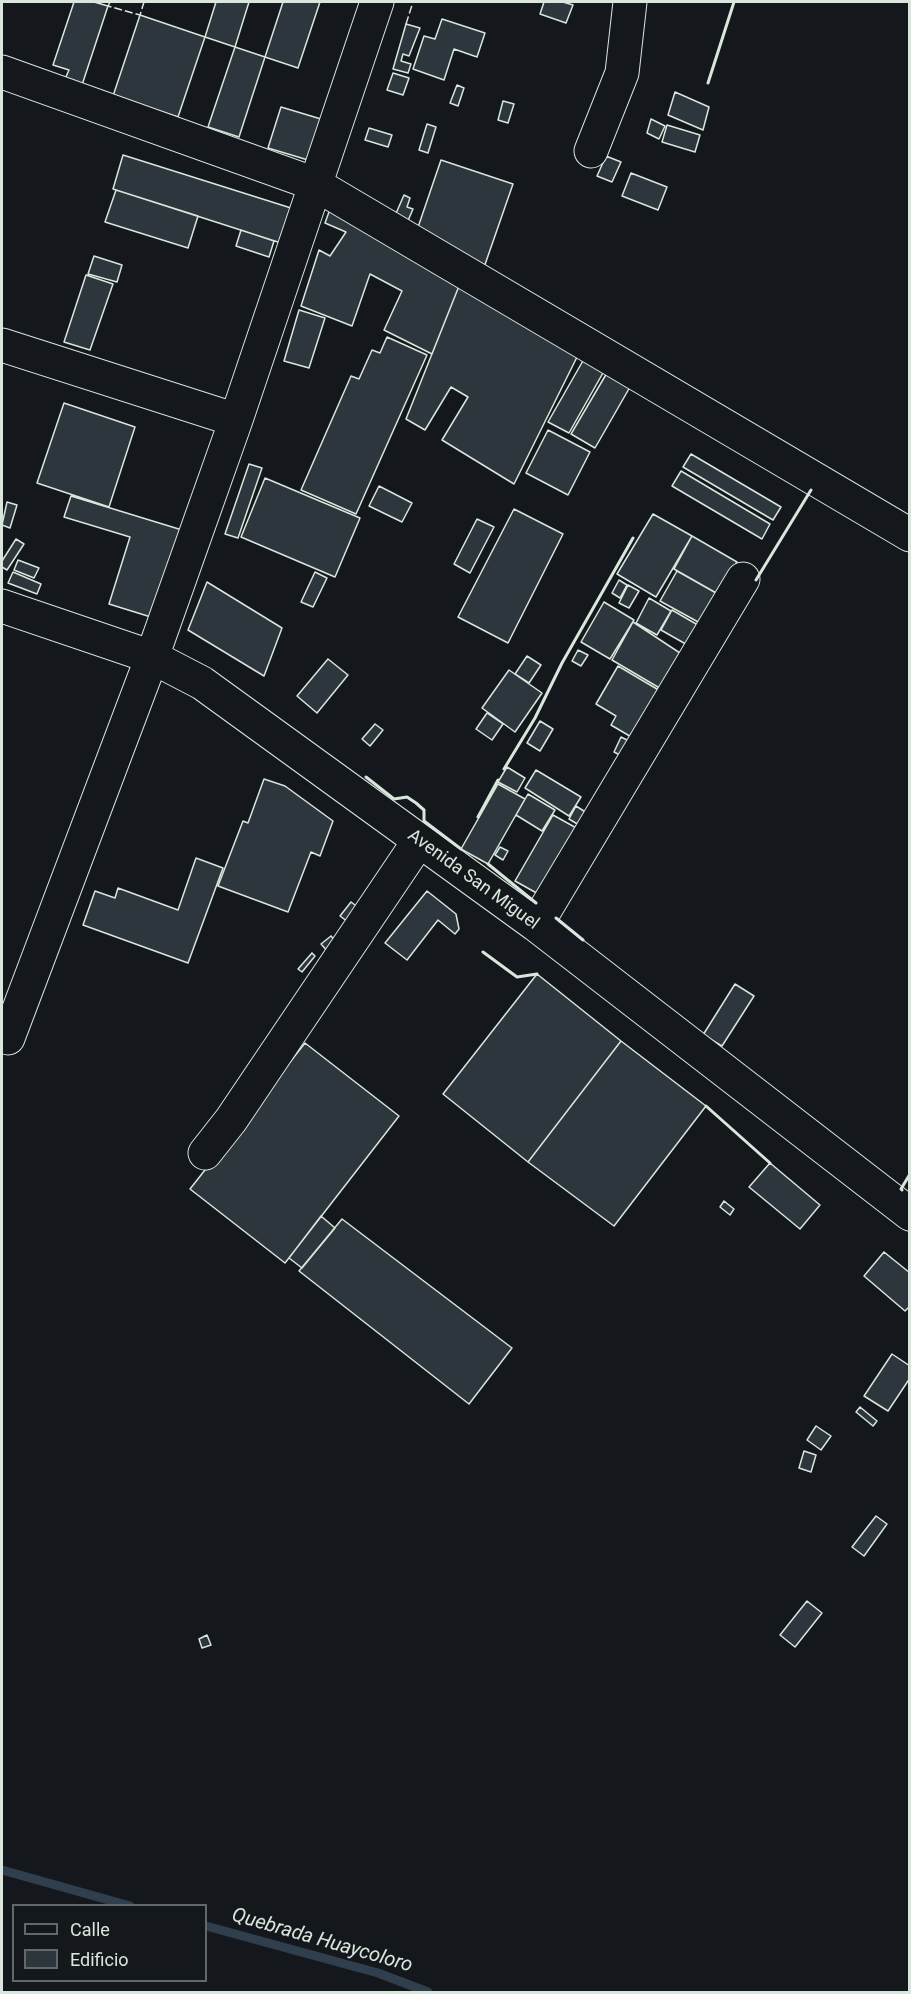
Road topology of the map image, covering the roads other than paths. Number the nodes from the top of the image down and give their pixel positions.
1 (377, 2) edge
2 (630, 2) edge
3 (2, 72) edge
4 (591, 151) dead end
5 (315, 184) junction
6 (2, 345) edge
7 (236, 420) junction
8 (909, 535) edge
9 (743, 579) dead end
10 (2, 606) edge
11 (152, 657) junction
12 (419, 841) junction
13 (536, 925) junction
14 (8, 1038) dead end
15 (205, 1153) dead end
16 (909, 1214) edge

1 - 5 street
2 - 4 street
3 - 5 street
5 - 7 street
5 - 8 street
6 - 7 street
7 - 11 street
9 - 13 street
10 - 11 street, Avenida San Miguel
11 - 12 street, Avenida San Miguel
11 - 14 street
12 - 13 street, Avenida San Miguel
12 - 15 street
13 - 16 street, Avenida San Miguel

